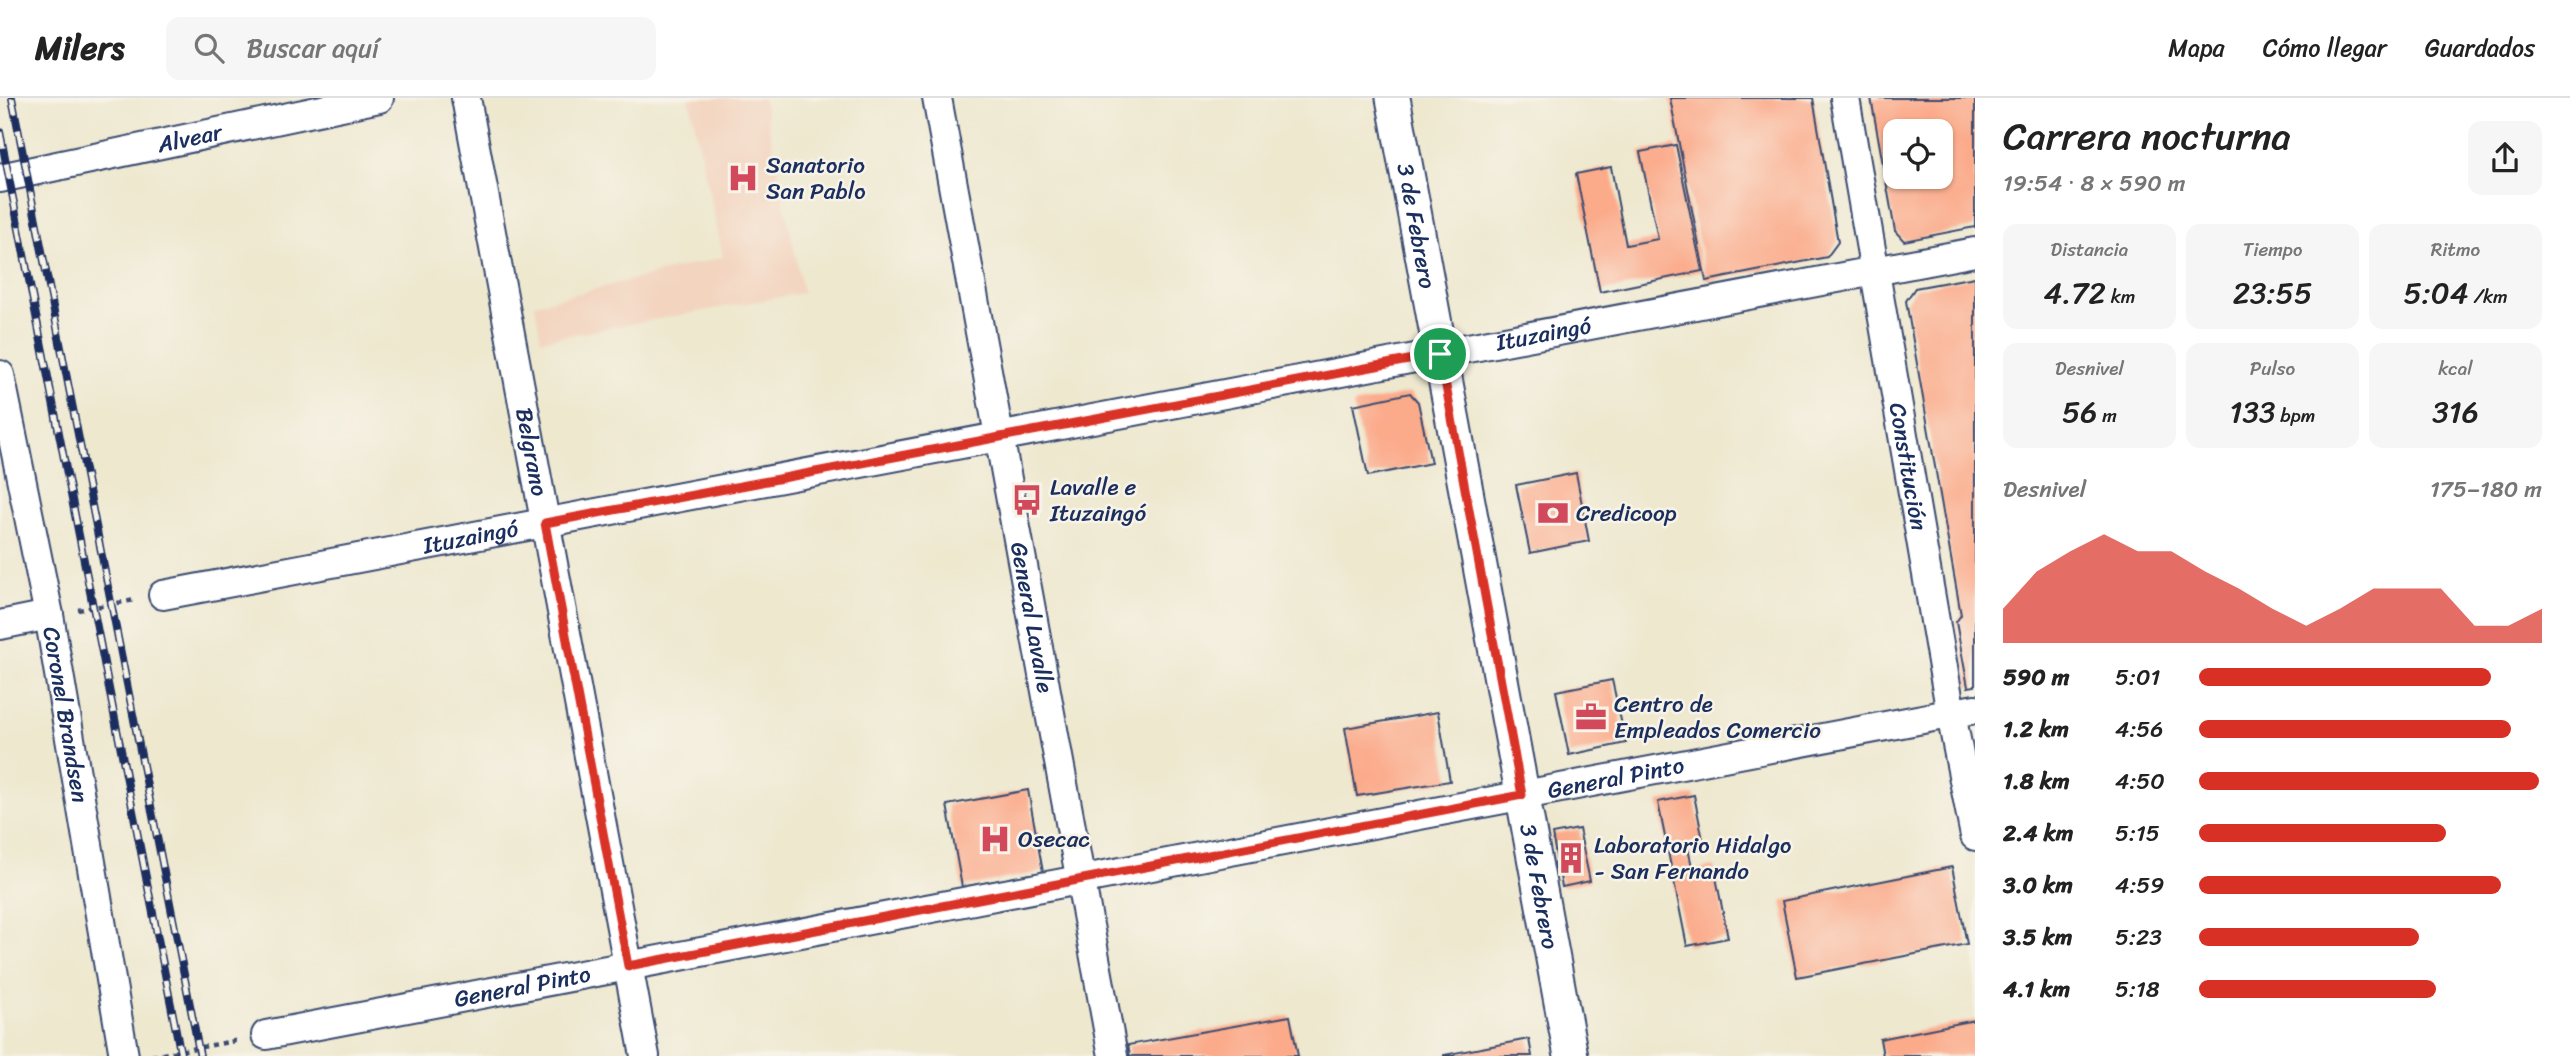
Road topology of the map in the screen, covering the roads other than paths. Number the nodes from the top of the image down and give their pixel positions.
1 (379, 98) edge
2 (466, 98) edge
3 (937, 98) edge
4 (1393, 98) edge
5 (1845, 98) edge
6 (0, 178) edge
7 (1975, 252) edge
8 (1874, 272) junction
9 (1440, 354) junction
10 (0, 375) edge
11 (999, 437) junction
12 (545, 523) junction
13 (163, 595) road end
14 (49, 615) junction
15 (0, 625) edge
16 (1963, 711) edge
17 (1522, 795) junction
18 (1975, 836) edge
19 (1080, 879) junction
20 (628, 966) junction
21 (266, 1035) road end
22 (124, 1056) edge
23 (645, 1056) edge
24 (1113, 1056) edge
25 (1570, 1056) edge

1 - 6 street, Alvear
2 - 12 street, Belgrano
3 - 11 street, General Lavalle
4 - 9 street, 3 de Febrero
5 - 8 street, Constitución
7 - 8 street, Ituzaingó
8 - 9 street, Ituzaingó
8 - 16 street, Constitución
9 - 11 street, Ituzaingó
9 - 17 street, 3 de Febrero
10 - 14 street, Coronel Brandsen
11 - 12 street, Ituzaingó
11 - 19 street, General Lavalle
12 - 13 street, Ituzaingó
12 - 20 street, Belgrano
14 - 15 street
14 - 22 street, Coronel Brandsen
16 - 17 street, General Pinto
16 - 18 street, Constitución
17 - 19 street, General Pinto
17 - 25 street, 3 de Febrero
19 - 20 street, General Pinto
19 - 24 street, General Lavalle
20 - 21 street, General Pinto
20 - 23 street, Belgrano

